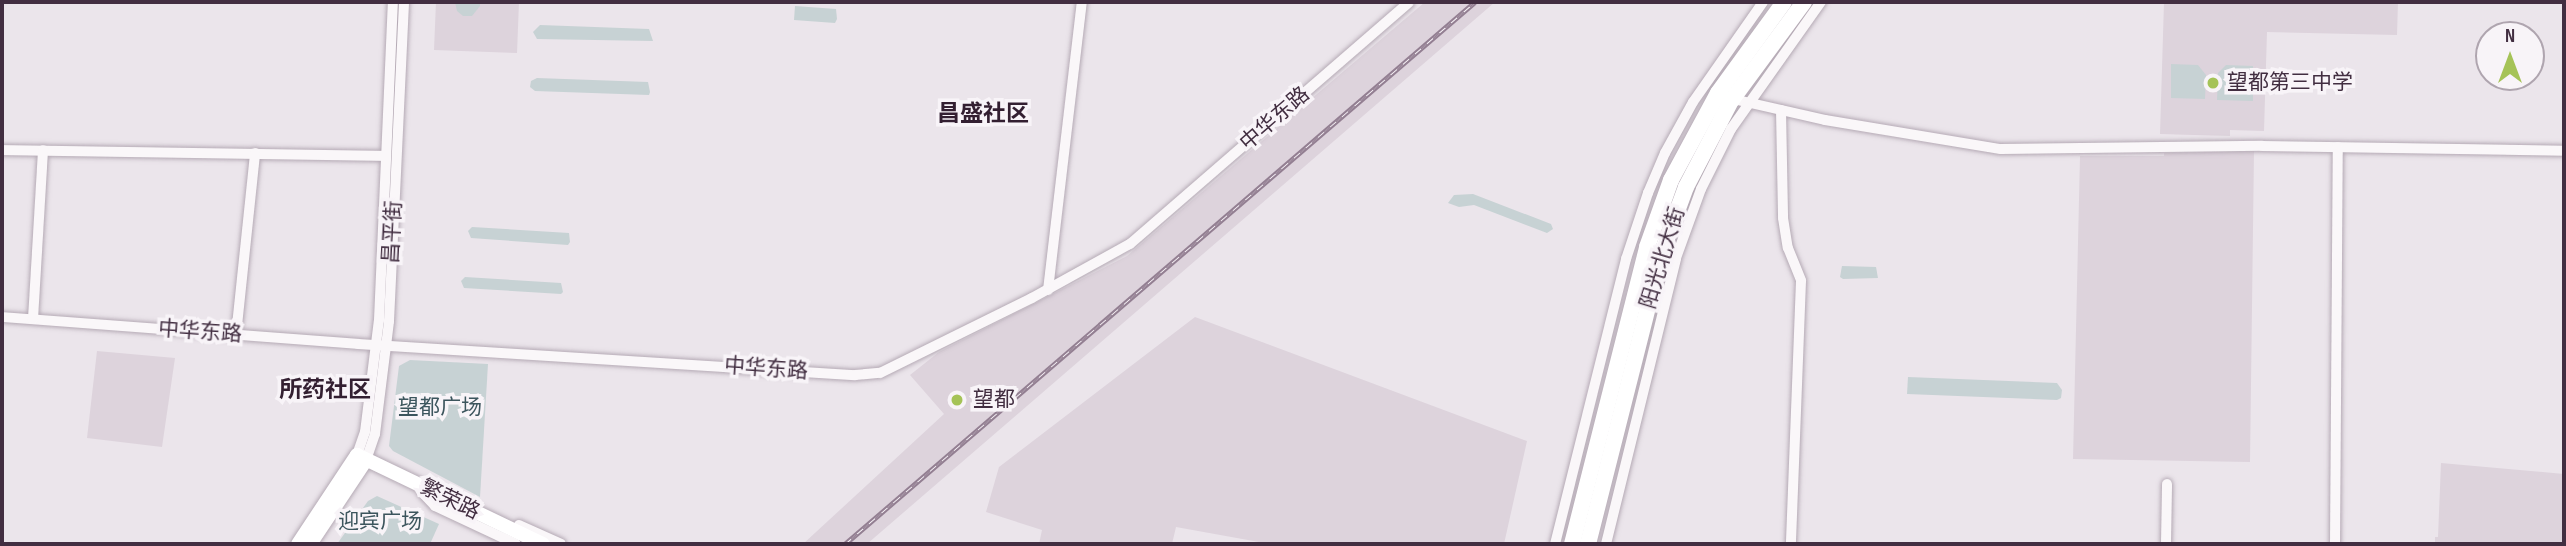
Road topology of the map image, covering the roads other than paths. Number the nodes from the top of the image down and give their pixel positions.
1 (393, 2) edge
2 (404, 2) edge
3 (1082, 2) edge
4 (1409, 2) edge
5 (1763, 2) edge
6 (1784, 2) edge
7 (1804, 2) edge
8 (1821, 2) edge
9 (1732, 99) junction
10 (1750, 103) junction
11 (1781, 110) junction
12 (2338, 148) junction
13 (2, 150) edge
14 (43, 150) junction
15 (2564, 151) edge
16 (255, 153) junction
17 (386, 156) junction
18 (1048, 290) junction
19 (2, 317) edge
20 (33, 319) junction
21 (236, 335) junction
22 (381, 345) junction
23 (360, 460) junction
24 (2167, 484) dead end
25 (421, 489) junction
26 (298, 544) edge
27 (310, 544) edge
28 (516, 544) edge
29 (531, 544) edge
30 (543, 544) edge
31 (561, 544) edge
32 (1555, 544) edge
33 (1572, 544) edge
34 (1588, 544) edge
35 (1606, 544) edge
36 (1791, 544) edge
37 (2166, 544) edge
38 (2335, 544) edge

1 - 17 street, 昌平街
2 - 22 street, 昌平街
3 - 18 street
4 - 18 street, 中华东路
5 - 32 street
6 - 33 highway, 阳光北大街
7 - 9 highway, 阳光北大街
8 - 10 street
9 - 10 street
9 - 34 highway, 阳光北大街
10 - 11 street
10 - 35 street
11 - 12 street
11 - 36 street
12 - 15 street
12 - 38 street
13 - 14 street
14 - 16 street
14 - 20 street
16 - 17 street
16 - 21 street
17 - 22 street, 昌平街
18 - 22 street, 中华东路
19 - 20 street, 中华东路
20 - 21 street, 中华东路
21 - 22 street, 中华东路
22 - 23 street, 昌平街
23 - 25 main road, 繁荣路
23 - 26 main road
23 - 27 main road
24 - 37 street
25 - 28 street
25 - 29 main road, 繁荣路
25 - 30 main road, 繁荣路
25 - 31 street

